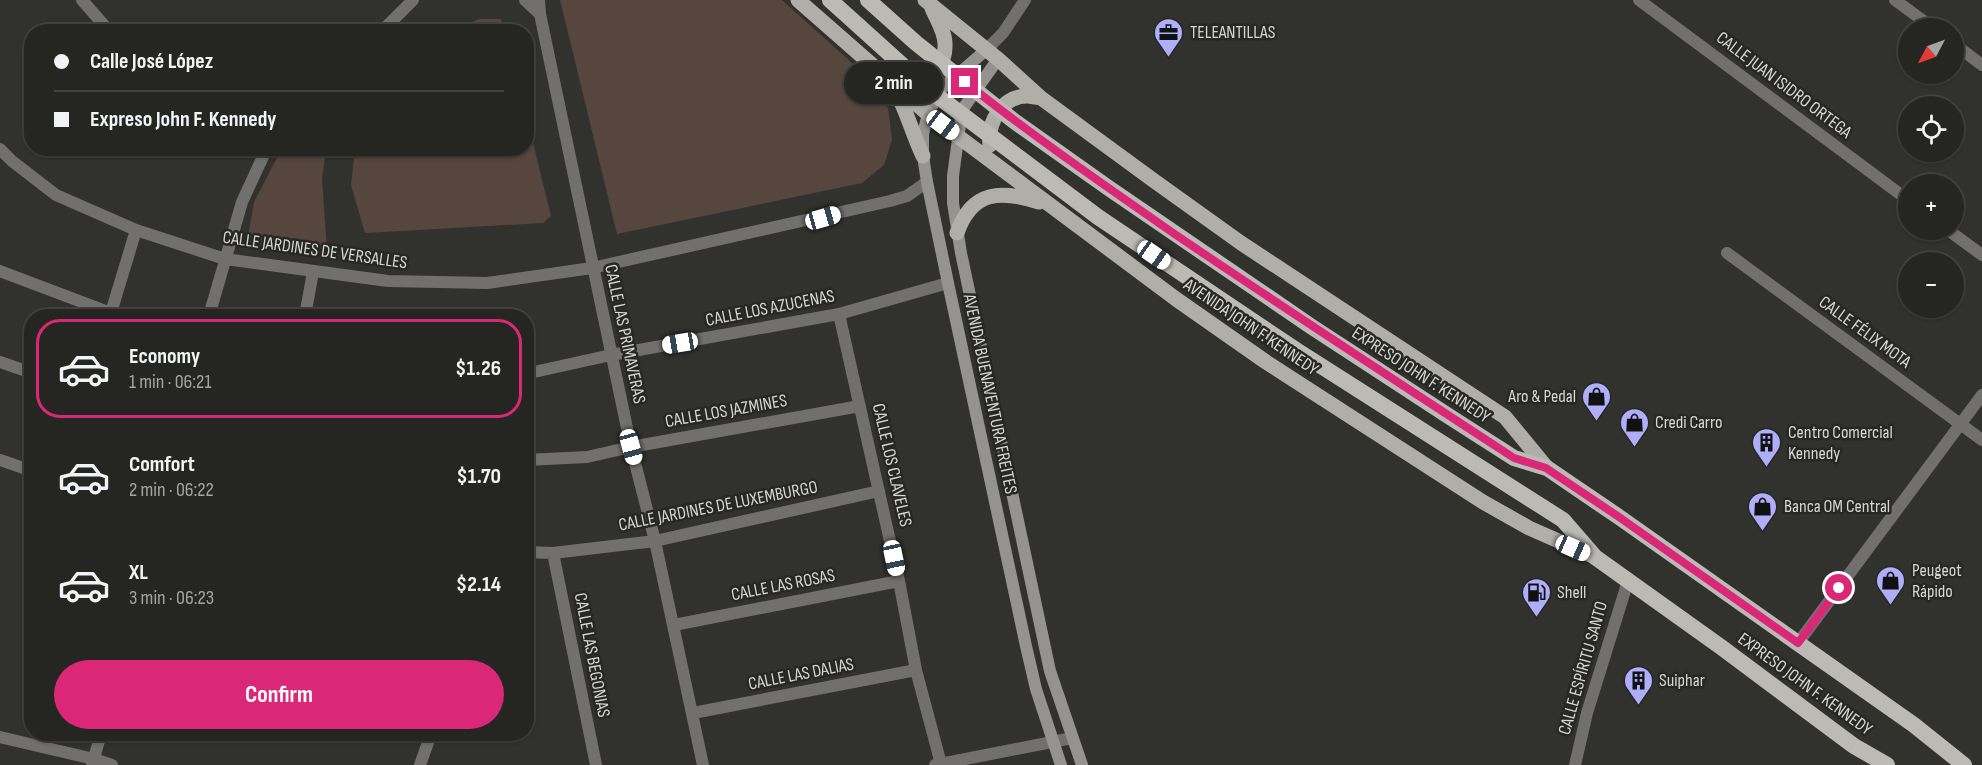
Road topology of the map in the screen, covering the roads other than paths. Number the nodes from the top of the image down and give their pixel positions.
1 (82, 0) edge
2 (413, 0) edge
3 (525, 0) edge
4 (539, 0) edge
5 (798, 0) edge
6 (830, 0) edge
7 (868, 0) edge
8 (1025, 0) edge
9 (1639, 0) edge
10 (1895, 0) edge
11 (928, 3) edge
12 (540, 14) junction
13 (1919, 18) edge
14 (103, 24) edge
15 (389, 24) edge
16 (1003, 33) junction
17 (986, 50) junction
18 (1964, 51) edge
19 (999, 59) junction
20 (1982, 64) edge
21 (888, 79) junction
22 (1041, 98) junction
23 (928, 114) junction
24 (958, 137) junction
25 (0, 149) edge
26 (263, 156) edge
27 (923, 156) junction
28 (994, 164) junction
29 (927, 182) junction
30 (1898, 193) edge
31 (1048, 205) junction
32 (136, 230) junction
33 (957, 233) junction
34 (1962, 240) edge
35 (1727, 253) dead end
36 (1982, 255) edge
37 (225, 259) junction
38 (592, 268) junction
39 (0, 271) edge
40 (313, 272) junction
41 (948, 283) junction
42 (95, 309) edge
43 (112, 309) edge
44 (211, 309) edge
45 (306, 309) edge
46 (839, 314) junction
47 (611, 355) junction
48 (0, 362) edge
49 (24, 370) edge
50 (534, 372) edge
51 (1982, 395) edge
52 (860, 406) junction
53 (1960, 424) junction
54 (1982, 440) edge
55 (631, 447) junction
56 (0, 460) edge
57 (534, 460) edge
58 (24, 468) edge
59 (1546, 468) junction
60 (879, 491) junction
61 (655, 541) junction
62 (534, 552) edge
63 (553, 553) junction
64 (1595, 557) junction
65 (899, 581) junction
66 (1628, 581) junction
67 (674, 625) junction
68 (1798, 643) junction
69 (916, 670) junction
70 (693, 713) junction
71 (0, 737) edge
72 (1072, 738) junction
73 (99, 741) edge
74 (429, 741) edge
75 (1053, 743) junction
76 (93, 762) edge
77 (938, 764) edge
78 (112, 765) edge
79 (420, 765) edge
80 (596, 765) edge
81 (703, 765) edge
82 (1061, 765) edge
83 (1082, 765) edge
84 (1575, 765) edge
85 (1887, 765) edge
86 (1964, 765) edge

1 - 14 street
2 - 15 street
3 - 12 street
4 - 12 street, CALLE LAS PRIMAVERAS
5 - 21 main road, AVENIDA JOHN F. KENNEDY
6 - 64 highway, EXPRESO JOHN F. KENNEDY
7 - 59 highway, EXPRESO JOHN F. KENNEDY
8 - 16 street
9 - 30 street, CALLE JUAN ISIDRO ORTEGA
10 - 13 street
11 - 17 main road
11 - 21 main road
12 - 38 street, CALLE LAS PRIMAVERAS
16 - 17 street
16 - 19 street
17 - 19 main road
17 - 23 main road, AVENIDA BUENAVENTURA FREITES
18 - 20 street
19 - 22 main road
19 - 24 main road, AVENIDA BUENAVENTURA FREITES
21 - 23 main road, AVENIDA JOHN F. KENNEDY
21 - 27 main road
22 - 28 main road
22 - 59 main road
23 - 24 main road, AVENIDA JOHN F. KENNEDY
23 - 27 main road, AVENIDA BUENAVENTURA FREITES
24 - 28 main road, AVENIDA JOHN F. KENNEDY
24 - 33 main road, AVENIDA BUENAVENTURA FREITES
25 - 32 street, CALLE JARDINES DE VERSALLES
26 - 37 street
27 - 29 main road, AVENIDA BUENAVENTURA FREITES
28 - 31 main road, AVENIDA JOHN F. KENNEDY
29 - 38 street, CALLE JARDINES DE VERSALLES
29 - 41 main road, AVENIDA BUENAVENTURA FREITES
31 - 33 main road
31 - 64 main road, AVENIDA JOHN F. KENNEDY
32 - 37 street, CALLE JARDINES DE VERSALLES
32 - 43 street
33 - 72 main road, AVENIDA BUENAVENTURA FREITES
34 - 36 street
35 - 53 street, CALLE FÉLIX MOTA
37 - 40 street, CALLE JARDINES DE VERSALLES
37 - 44 street
38 - 40 street, CALLE JARDINES DE VERSALLES
38 - 47 street, CALLE LAS PRIMAVERAS
39 - 42 street
40 - 45 street
41 - 46 street, CALLE LOS AZUCENAS
41 - 75 main road, AVENIDA BUENAVENTURA FREITES
46 - 47 street, CALLE LOS AZUCENAS
46 - 52 street, CALLE LOS CLAVELES
47 - 50 street, CALLE LOS AZUCENAS
47 - 55 street, CALLE LAS PRIMAVERAS
48 - 49 street
51 - 53 street
52 - 55 street, CALLE LOS JAZMINES
52 - 60 street, CALLE LOS CLAVELES
53 - 54 street, CALLE FÉLIX MOTA
53 - 68 street
55 - 57 street, CALLE LOS JAZMINES
55 - 61 street, CALLE LAS PRIMAVERAS
56 - 58 street
59 - 68 highway, EXPRESO JOHN F. KENNEDY
60 - 61 street, CALLE JARDINES DE LUXEMBURGO
60 - 65 street, CALLE LOS CLAVELES
61 - 63 street, CALLE JARDINES DE LUXEMBURGO
61 - 67 street, CALLE LAS PRIMAVERAS
62 - 63 street, CALLE JARDINES DE LUXEMBURGO
63 - 80 street, CALLE LAS BEGONIAS
64 - 66 highway, EXPRESO JOHN F. KENNEDY
65 - 67 street, CALLE LAS ROSAS
65 - 69 street, CALLE LOS CLAVELES
66 - 84 street, CALLE ESPÍRITU SANTO
66 - 85 highway, EXPRESO JOHN F. KENNEDY
67 - 70 street, CALLE LAS PRIMAVERAS
68 - 86 highway, EXPRESO JOHN F. KENNEDY
69 - 70 street, CALLE LAS DALIAS
69 - 77 street, CALLE LOS CLAVELES
70 - 81 street, CALLE LAS PRIMAVERAS
71 - 76 street
72 - 75 street
72 - 83 main road, AVENIDA BUENAVENTURA FREITES
73 - 76 street
74 - 79 street
75 - 77 street
75 - 82 main road, AVENIDA BUENAVENTURA FREITES
76 - 78 street

